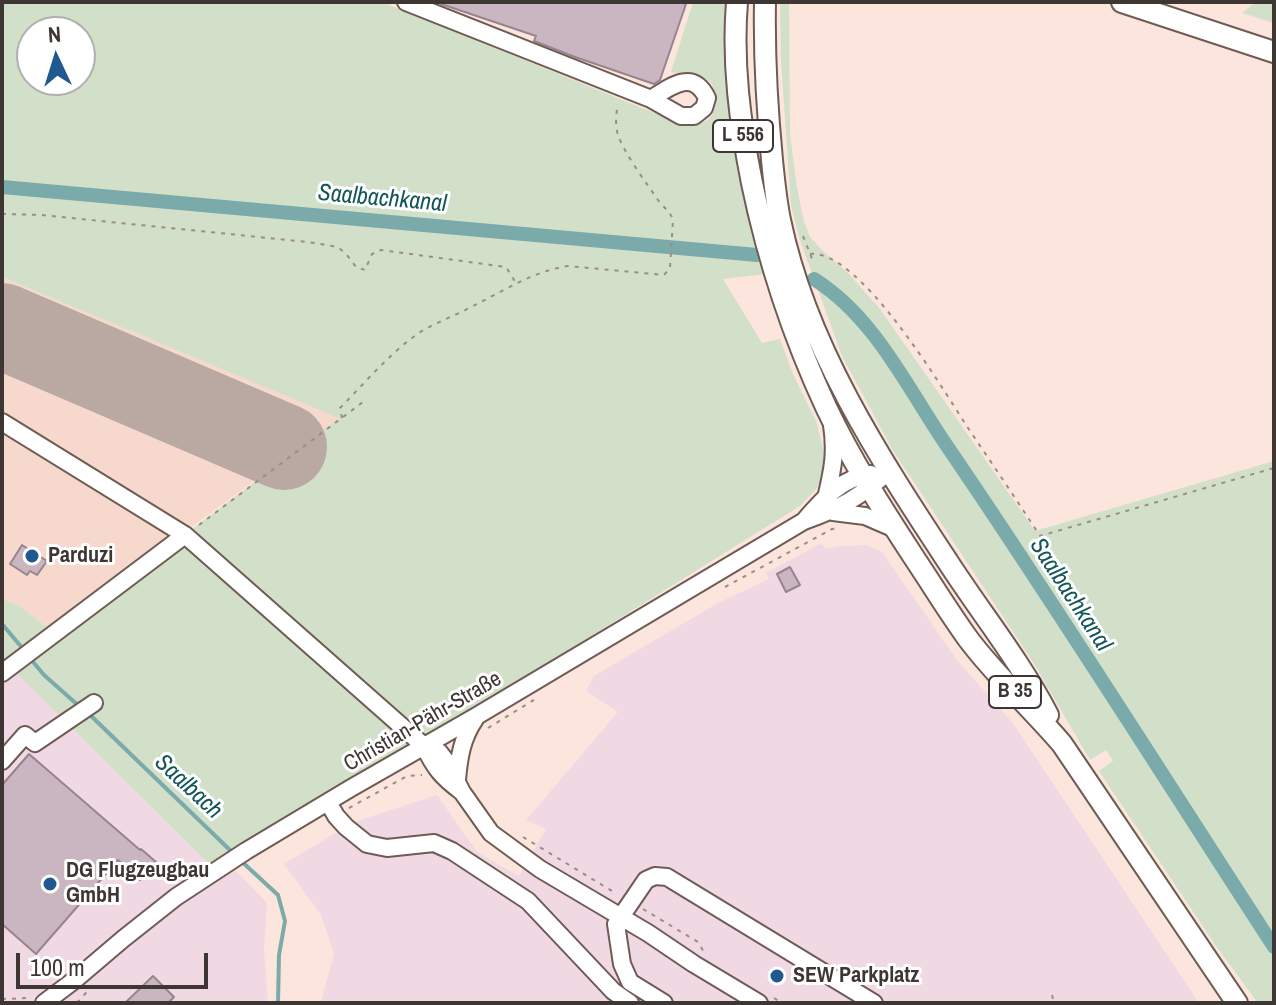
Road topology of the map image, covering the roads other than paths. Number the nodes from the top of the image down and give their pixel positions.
1 (406, 2) edge
2 (737, 2) edge
3 (765, 2) edge
4 (1122, 2) edge
5 (1274, 52) edge
6 (651, 99) dead end
7 (831, 417) junction
8 (2, 422) edge
9 (889, 471) junction
10 (866, 482) junction
11 (827, 494) junction
12 (832, 511) junction
13 (804, 521) junction
14 (895, 529) junction
15 (185, 535) junction
16 (2, 673) edge
17 (94, 703) dead end
18 (481, 723) junction
19 (1062, 744) junction
20 (424, 746) junction
21 (2, 761) edge
22 (459, 786) junction
23 (332, 809) junction
24 (620, 916) junction
25 (648, 933) junction
26 (622, 964) junction
27 (764, 999) edge
28 (53, 1001) edge
29 (630, 1003) edge
30 (664, 1003) edge
31 (874, 1003) edge
32 (1237, 1003) edge

1 - 6 street
2 - 7 main road, L 556
3 - 9 main road, L 556
4 - 5 main road
7 - 10 main road, L 556
7 - 11 street
8 - 15 street
9 - 10 street, Christian-Pähr-Straße
9 - 19 main road, B 35
10 - 11 street, Christian-Pähr-Straße
10 - 12 street, Christian-Pähr-Straße
10 - 14 main road, B 35
11 - 13 street, Christian-Pähr-Straße
12 - 13 street, Christian-Pähr-Straße
12 - 14 street
13 - 18 street, Christian-Pähr-Straße
14 - 19 main road, B 35
15 - 16 street
15 - 20 street
17 - 21 street
18 - 20 street, Christian-Pähr-Straße
18 - 22 street
19 - 32 main road, B 35
20 - 22 street
20 - 22 street
20 - 23 street, Christian-Pähr-Straße
22 - 24 street
23 - 28 street, Christian-Pähr-Straße
23 - 29 street
24 - 25 street
24 - 26 street
24 - 31 street
25 - 26 street
25 - 27 street
26 - 30 street

